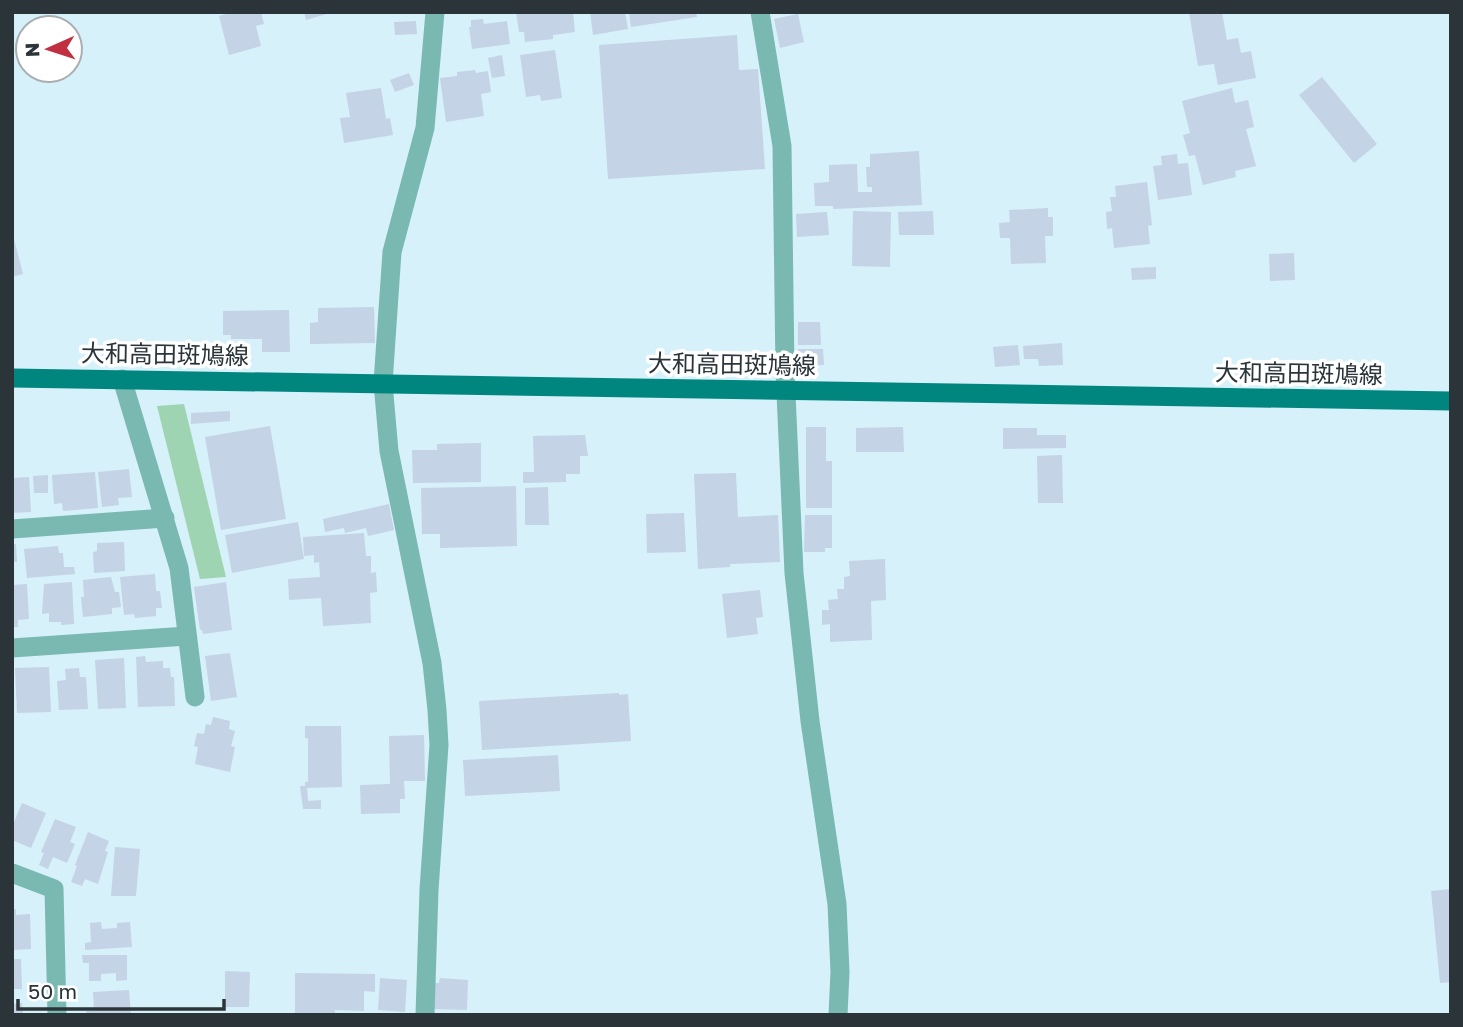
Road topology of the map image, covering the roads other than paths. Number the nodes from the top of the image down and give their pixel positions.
1 (435, 12) edge
2 (760, 12) edge
3 (12, 378) edge
4 (122, 379) junction
5 (383, 383) junction
6 (787, 390) junction
7 (1451, 401) edge
8 (165, 519) junction
9 (12, 530) edge
10 (187, 636) junction
11 (12, 648) edge
12 (195, 697) dead end
13 (12, 873) edge
14 (57, 1015) edge
15 (425, 1015) edge
16 (838, 1015) edge

1 - 5 street
2 - 6 street
3 - 4 main road, 大和高田斑鳩線
4 - 5 main road, 大和高田斑鳩線
4 - 8 street
5 - 6 main road, 大和高田斑鳩線
5 - 15 street
6 - 7 main road, 大和高田斑鳩線
6 - 16 street
8 - 9 street
8 - 10 street
10 - 11 street
10 - 12 street
13 - 14 street

